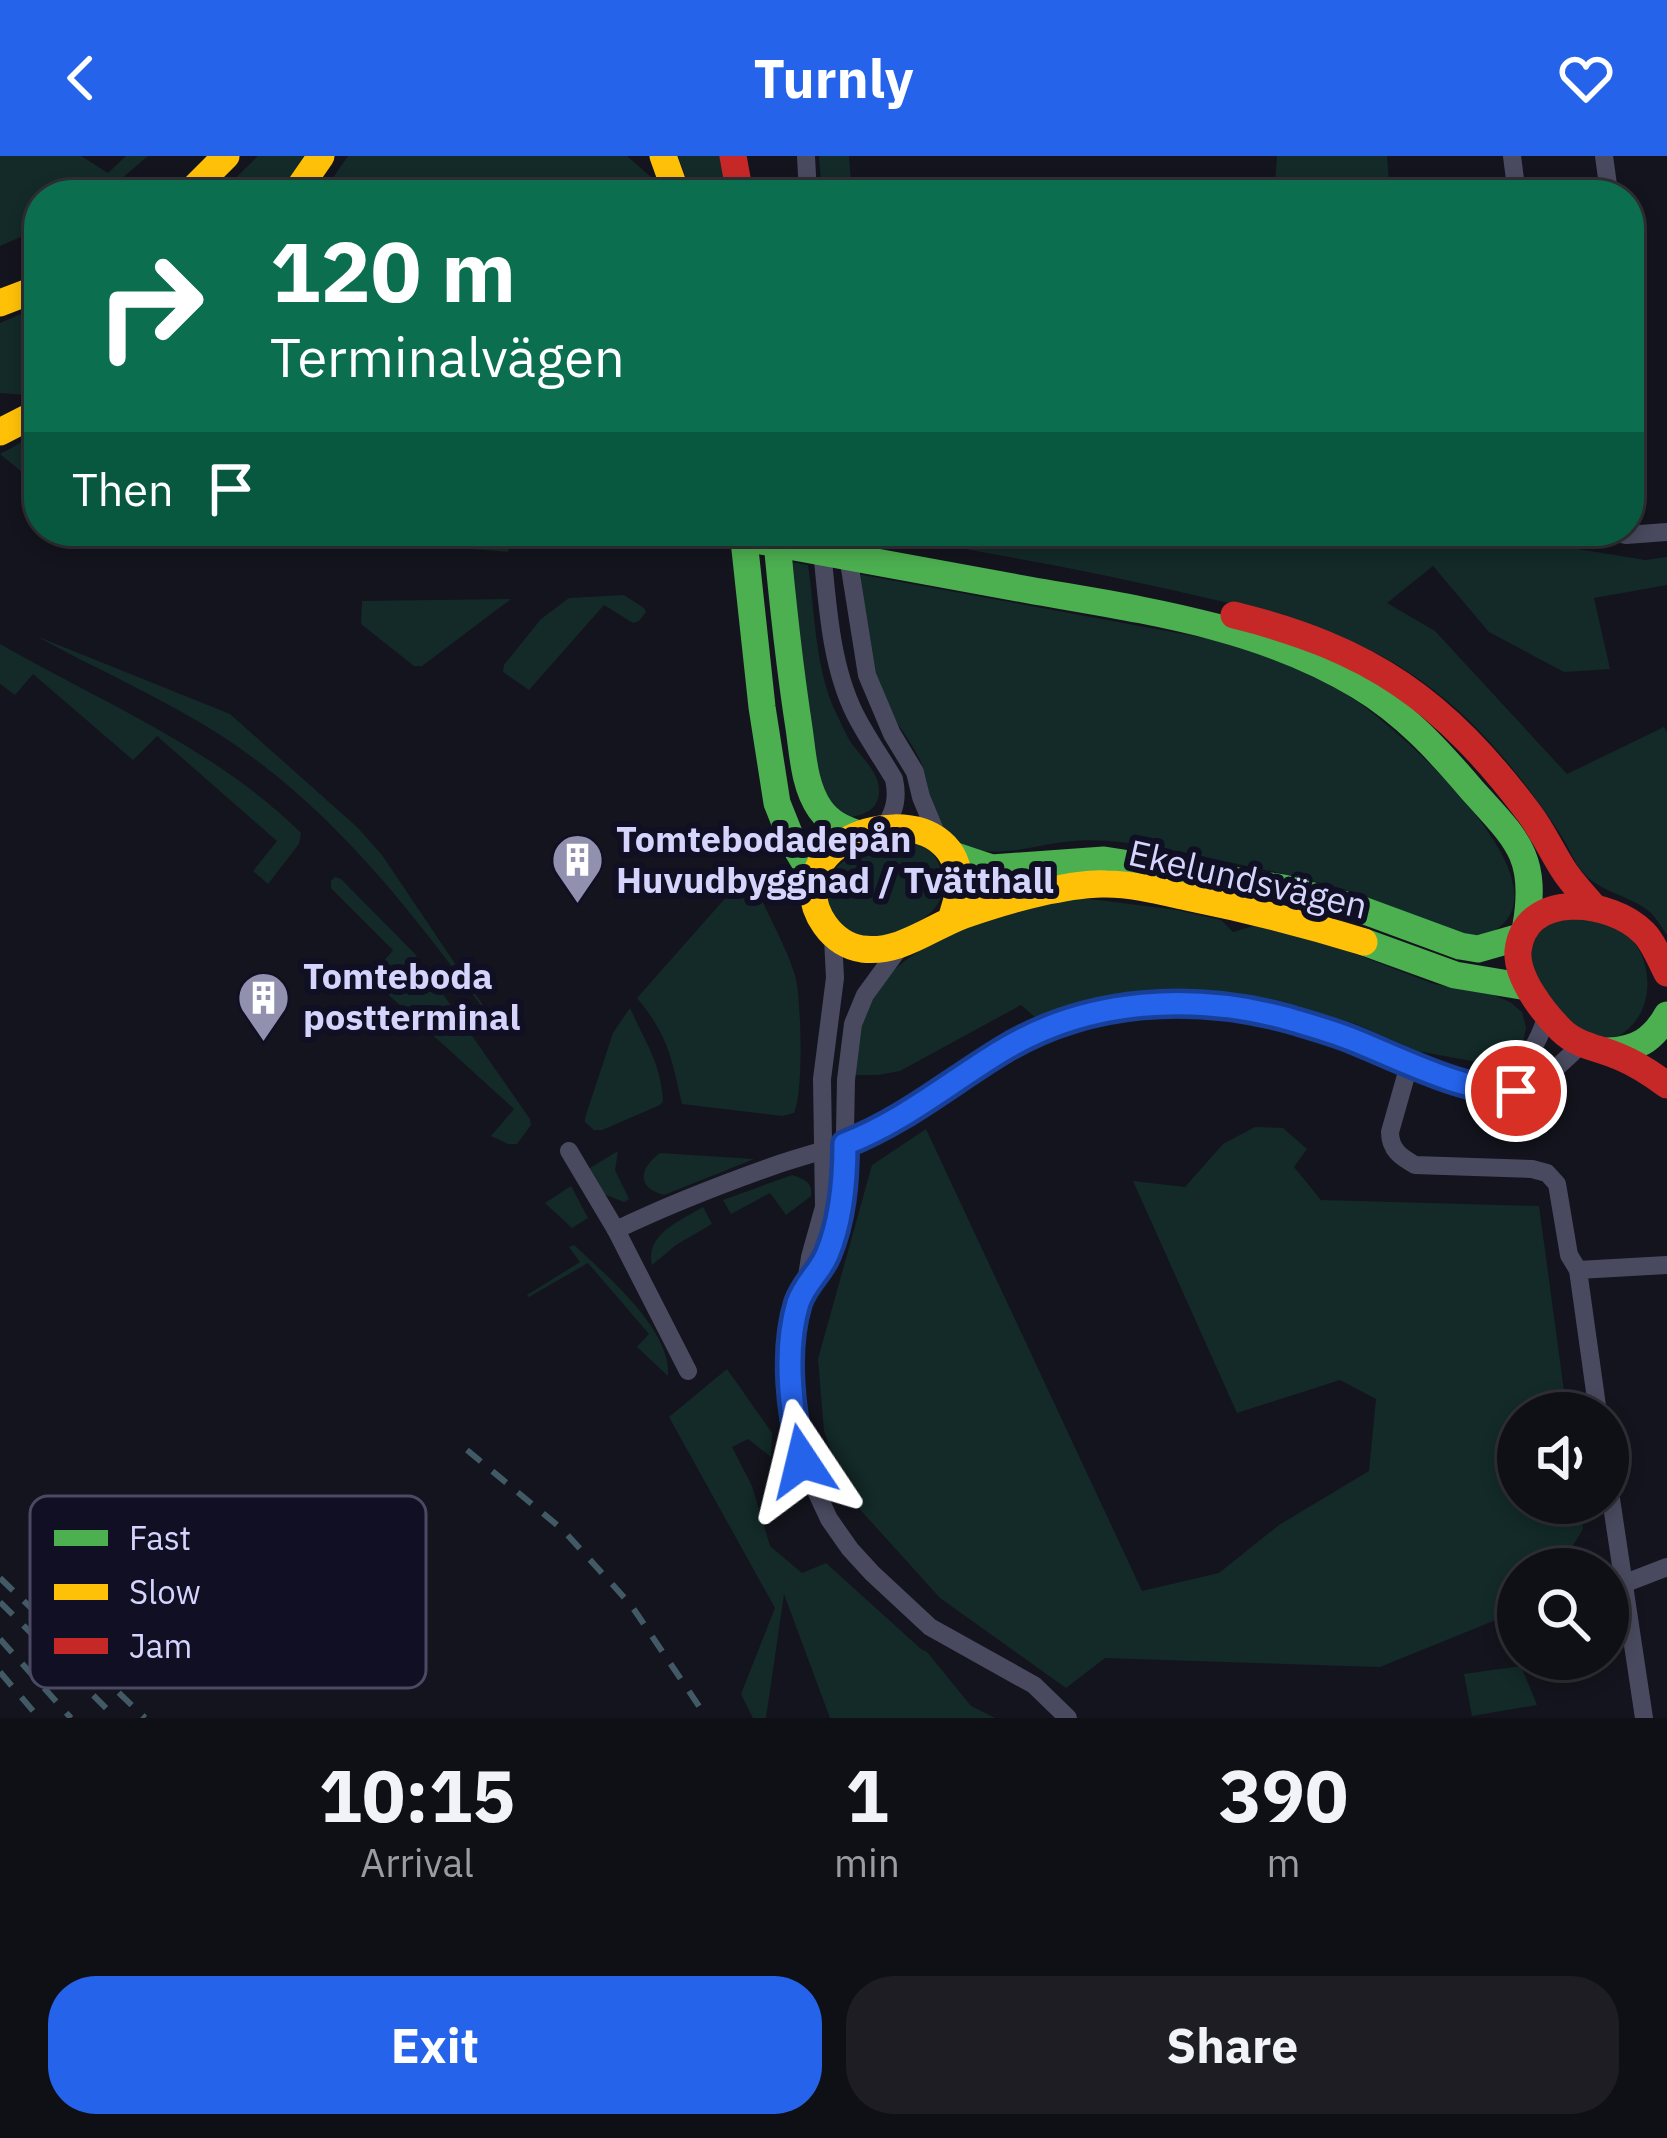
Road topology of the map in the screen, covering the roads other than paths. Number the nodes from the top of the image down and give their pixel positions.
1 (226, 156) edge
2 (202, 180) edge
3 (745, 546) edge
4 (777, 546) edge
5 (800, 546) edge
6 (822, 546) edge
7 (846, 546) edge
8 (866, 546) edge
9 (1077, 590) junction
10 (872, 830) junction
11 (945, 847) junction
12 (814, 878) junction
13 (1592, 905) junction
14 (951, 920) junction
15 (1523, 931) junction
16 (833, 938) junction
17 (900, 947) junction
18 (1667, 973) edge
19 (1527, 987) junction
20 (1667, 1015) edge
21 (1547, 1016) junction
22 (1595, 1048) junction
23 (1409, 1065) junction
24 (1464, 1082) junction
25 (1667, 1085) edge
26 (845, 1144) junction
27 (569, 1151) dead end
28 (824, 1151) junction
29 (616, 1230) junction
30 (1667, 1265) edge
31 (1578, 1270) junction
32 (806, 1283) junction
33 (688, 1371) dead end
34 (1595, 1392) edge
35 (1667, 1568) edge
36 (1629, 1582) edge
37 (1629, 1622) edge
38 (1068, 1718) edge
39 (1644, 1718) edge

1 - 2 main road
3 - 12 main road
4 - 10 main road
5 - 9 main road
6 - 10 street
7 - 11 street
8 - 9 main road
9 - 13 main road
9 - 15 main road
10 - 11 main road
10 - 12 main road
11 - 14 main road
11 - 15 main road, Ekelundsvägen
12 - 16 main road
13 - 15 main road, Ekelundsvägen
13 - 18 main road
14 - 17 main road
14 - 19 main road, Ekelundsvägen
15 - 19 main road
16 - 17 main road
16 - 28 street
17 - 26 street
19 - 21 main road
20 - 22 main road
21 - 22 main road
21 - 24 street
22 - 24 street
22 - 25 main road
23 - 24 street
23 - 26 street
23 - 31 street
26 - 28 street
26 - 32 street
27 - 29 street
28 - 29 street
28 - 32 street
29 - 33 street
30 - 31 street
31 - 34 street
32 - 38 street
35 - 36 street
37 - 39 street

